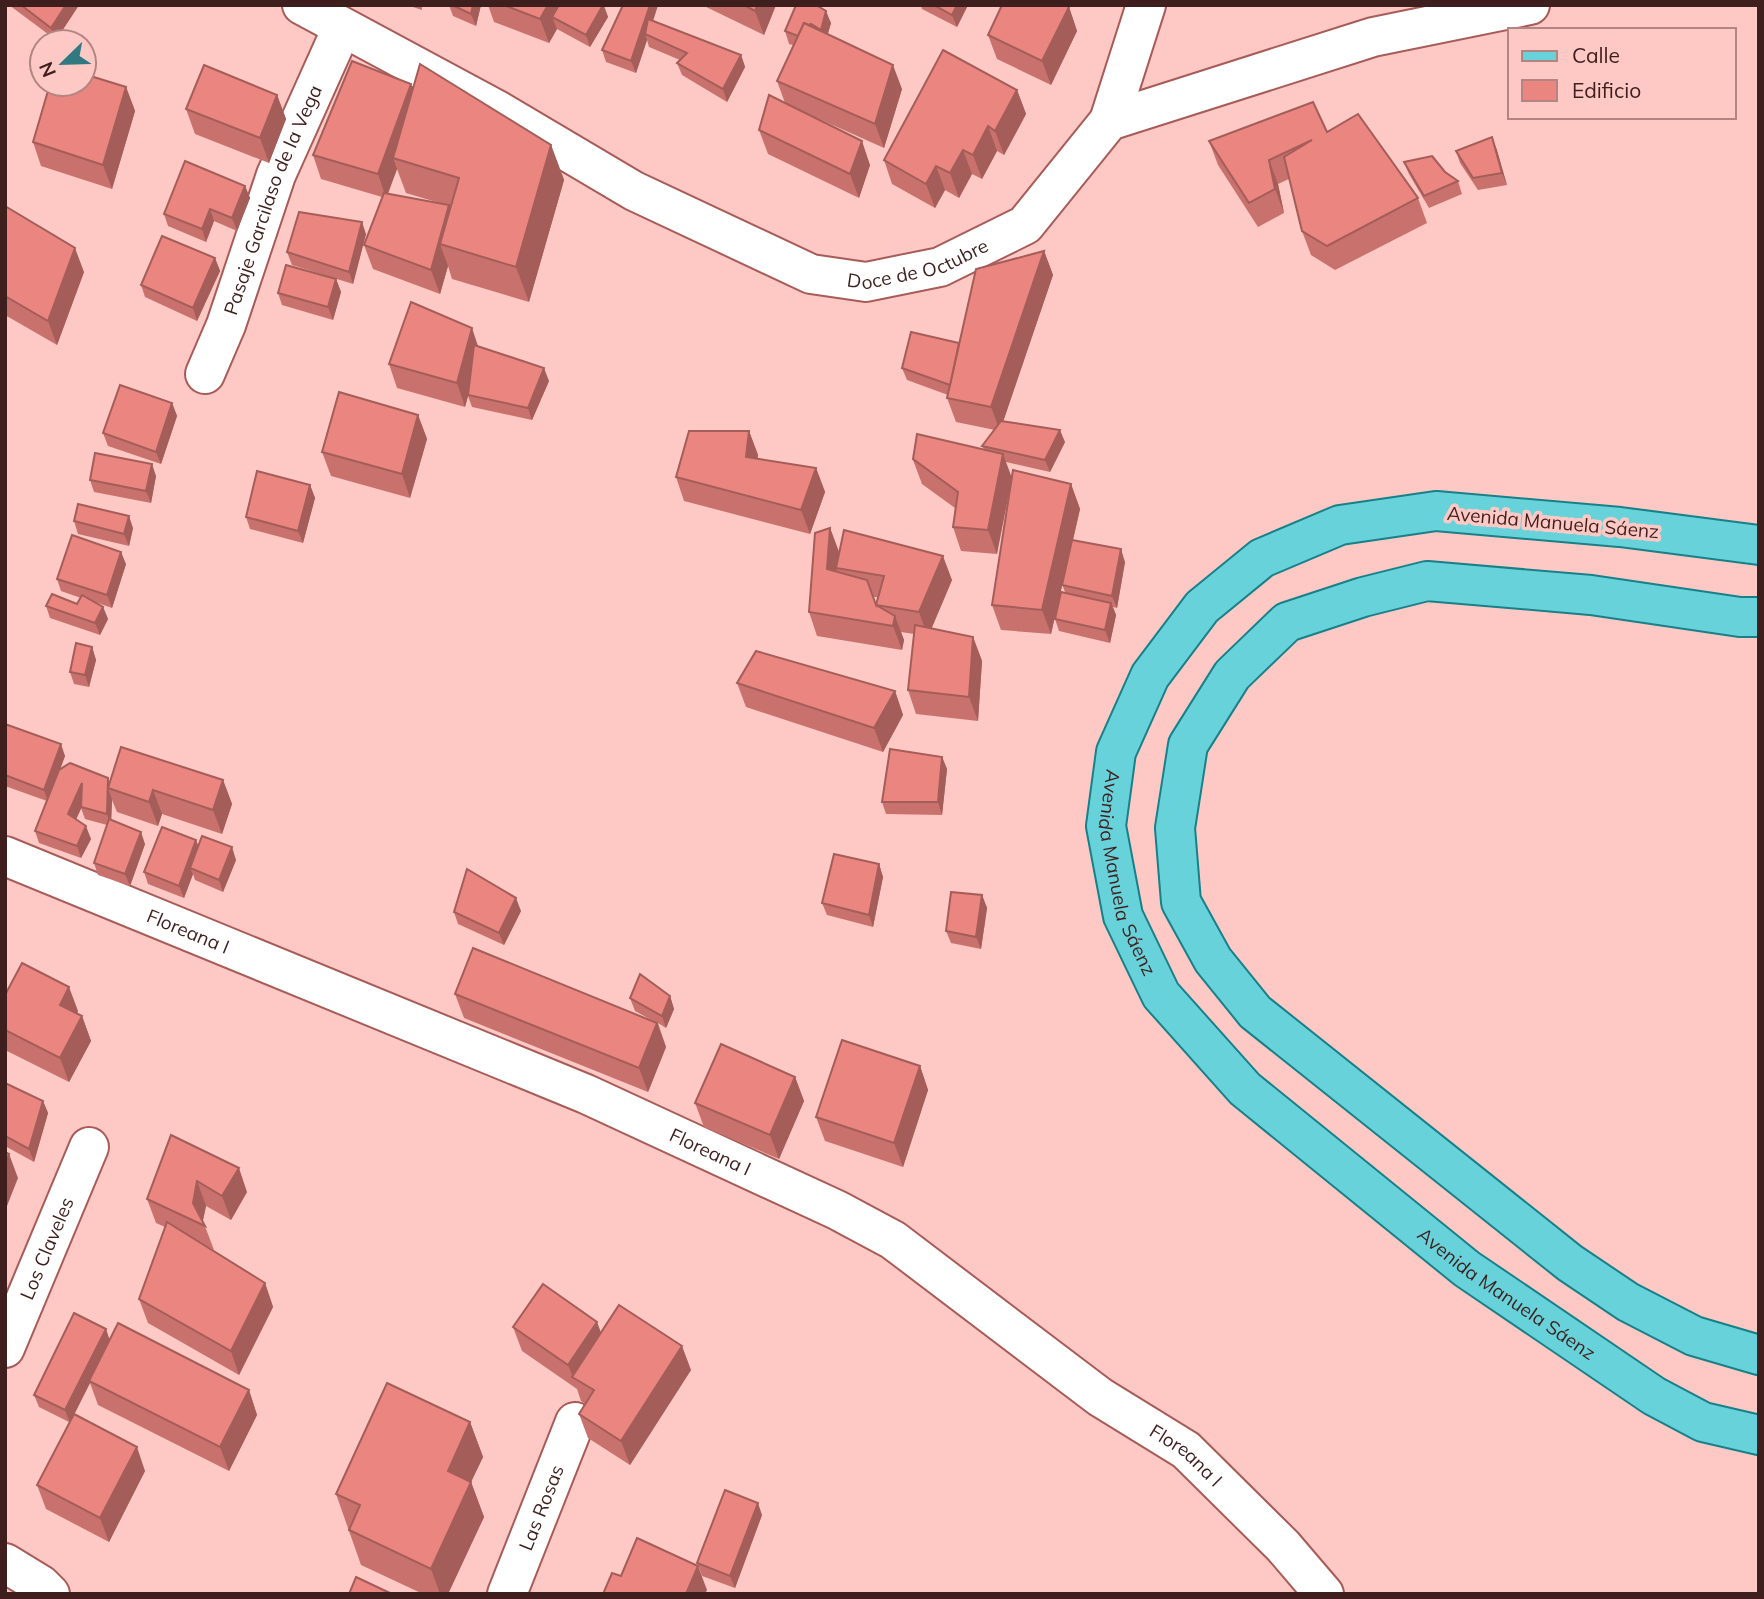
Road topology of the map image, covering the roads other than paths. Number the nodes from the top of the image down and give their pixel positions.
1 (302, 5) edge
2 (1146, 5) edge
3 (1530, 5) edge
4 (342, 28) junction
5 (1110, 121) junction
6 (205, 374) dead end
7 (1759, 545) edge
8 (1759, 617) edge
9 (5, 856) edge
10 (89, 1147) dead end
11 (5, 1348) edge
12 (1759, 1355) edge
13 (575, 1423) dead end
14 (1759, 1435) edge
15 (5, 1563) edge
16 (50, 1594) edge
17 (507, 1594) edge
18 (1324, 1594) edge

1 - 4 street, Doce de Octubre
2 - 5 street
3 - 5 street
4 - 5 street, Doce de Octubre
4 - 6 street, Pasaje Garcilaso de la Vega
7 - 14 main road, Avenida Manuela Sáenz
8 - 12 main road
9 - 18 street, Floreana I
10 - 11 street, Los Claveles
13 - 17 street, Las Rosas
15 - 16 street

